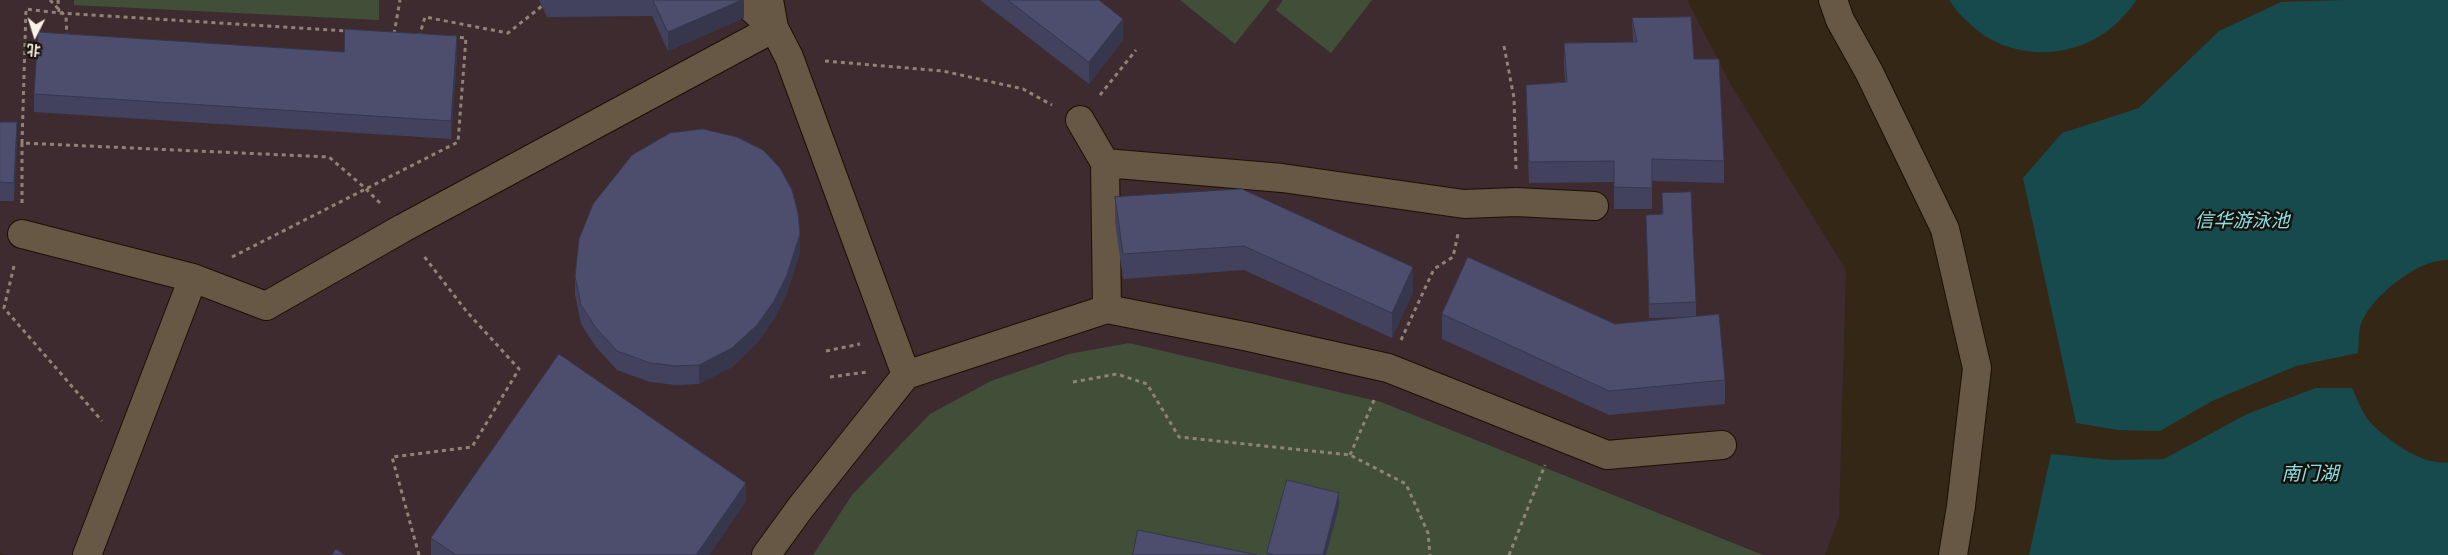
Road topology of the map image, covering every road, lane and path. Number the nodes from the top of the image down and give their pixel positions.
1 (50, 0) edge
2 (58, 0) edge
3 (400, 0) edge
4 (742, 0) edge
5 (768, 0) edge
6 (1833, 0) edge
7 (542, 6) dead end
8 (59, 13) junction
9 (774, 28) junction
10 (355, 31) edge
11 (385, 33) edge
12 (394, 34) junction
13 (403, 34) edge
14 (412, 35) edge
15 (421, 35) edge
16 (448, 37) edge
17 (417, 43) edge
18 (68, 44) edge
19 (1504, 46) dead end
20 (1136, 50) dead end
21 (790, 58) junction
22 (1080, 120) junction
23 (22, 143) dead end
24 (1105, 163) junction
25 (1516, 202) junction
26 (1464, 204) junction
27 (1594, 206) dead end
28 (403, 228) junction
29 (22, 234) dead end
30 (193, 278) junction
31 (1107, 309) junction
32 (1388, 368) junction
33 (875, 370) dead end
34 (906, 375) junction
35 (830, 376) dead end
36 (1073, 382) dead end
37 (1558, 435) junction
38 (1722, 445) dead end
39 (1350, 455) junction
40 (87, 555) edge
41 (419, 555) edge
42 (766, 555) edge
43 (1430, 555) edge
44 (1509, 555) edge
45 (1953, 555) edge

1 - 18 path, bridge
2 - 8 path
3 - 12 path
4 - 9 street
5 - 9 street
6 - 45 street
7 - 17 path, bridge
8 - 10 path
8 - 23 path
9 - 21 street
9 - 28 street
11 - 12 path
12 - 13 path
14 - 15 path
16 - 30 path
19 - 25 path
20 - 22 path
21 - 22 path
21 - 34 street
22 - 24 street
24 - 26 street
24 - 31 street
25 - 26 street
25 - 27 street
26 - 32 path
28 - 30 street
28 - 41 path
29 - 30 street
30 - 40 street
31 - 32 street
31 - 34 street
32 - 37 street
32 - 39 path
33 - 35 path
34 - 42 street
36 - 39 path
37 - 38 street
37 - 44 path
39 - 43 path

